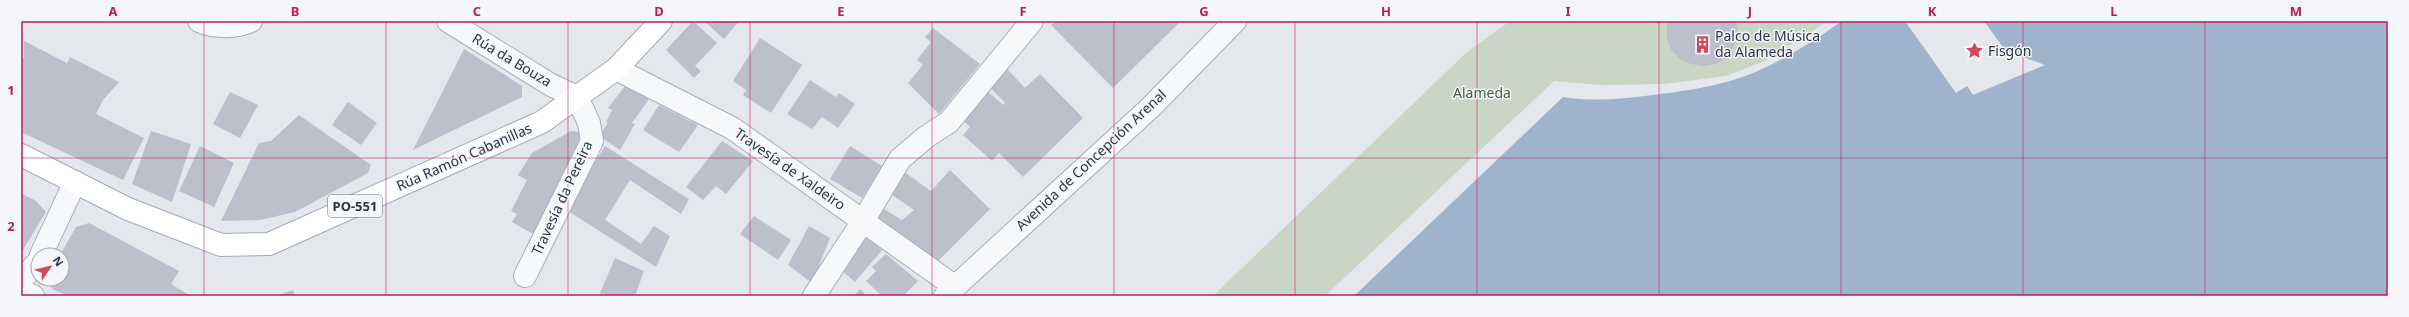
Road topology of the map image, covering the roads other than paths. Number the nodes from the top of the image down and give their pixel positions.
1 (198, 21) edge
2 (251, 21) edge
3 (448, 21) edge
4 (660, 21) edge
5 (1032, 21) edge
6 (1235, 21) edge
7 (616, 69) junction
8 (577, 97) junction
9 (21, 155) edge
10 (75, 182) junction
11 (863, 221) junction
12 (45, 247) edge
13 (30, 270) edge
14 (525, 276) dead end
15 (21, 280) edge
16 (21, 290) edge
17 (949, 291) edge
18 (33, 296) edge
19 (814, 296) edge

1 - 2 street
3 - 8 street, Rúa da Bouza
4 - 7 main road, Rúa Ramón Cabanillas / PO-551
5 - 11 street
6 - 17 street, Avenida de Concepción Arenal
7 - 8 main road, Rúa Ramón Cabanillas / PO-551
7 - 11 street, Travesía de Xaldeiro
8 - 10 main road, Rúa Ramón Cabanillas / PO-551
8 - 14 street, Travesía da Pereira
9 - 10 main road, Rúa Ramón Cabanillas / PO-551
10 - 12 street
11 - 17 street, Travesía de Xaldeiro
11 - 19 street
13 - 15 street
16 - 18 street

